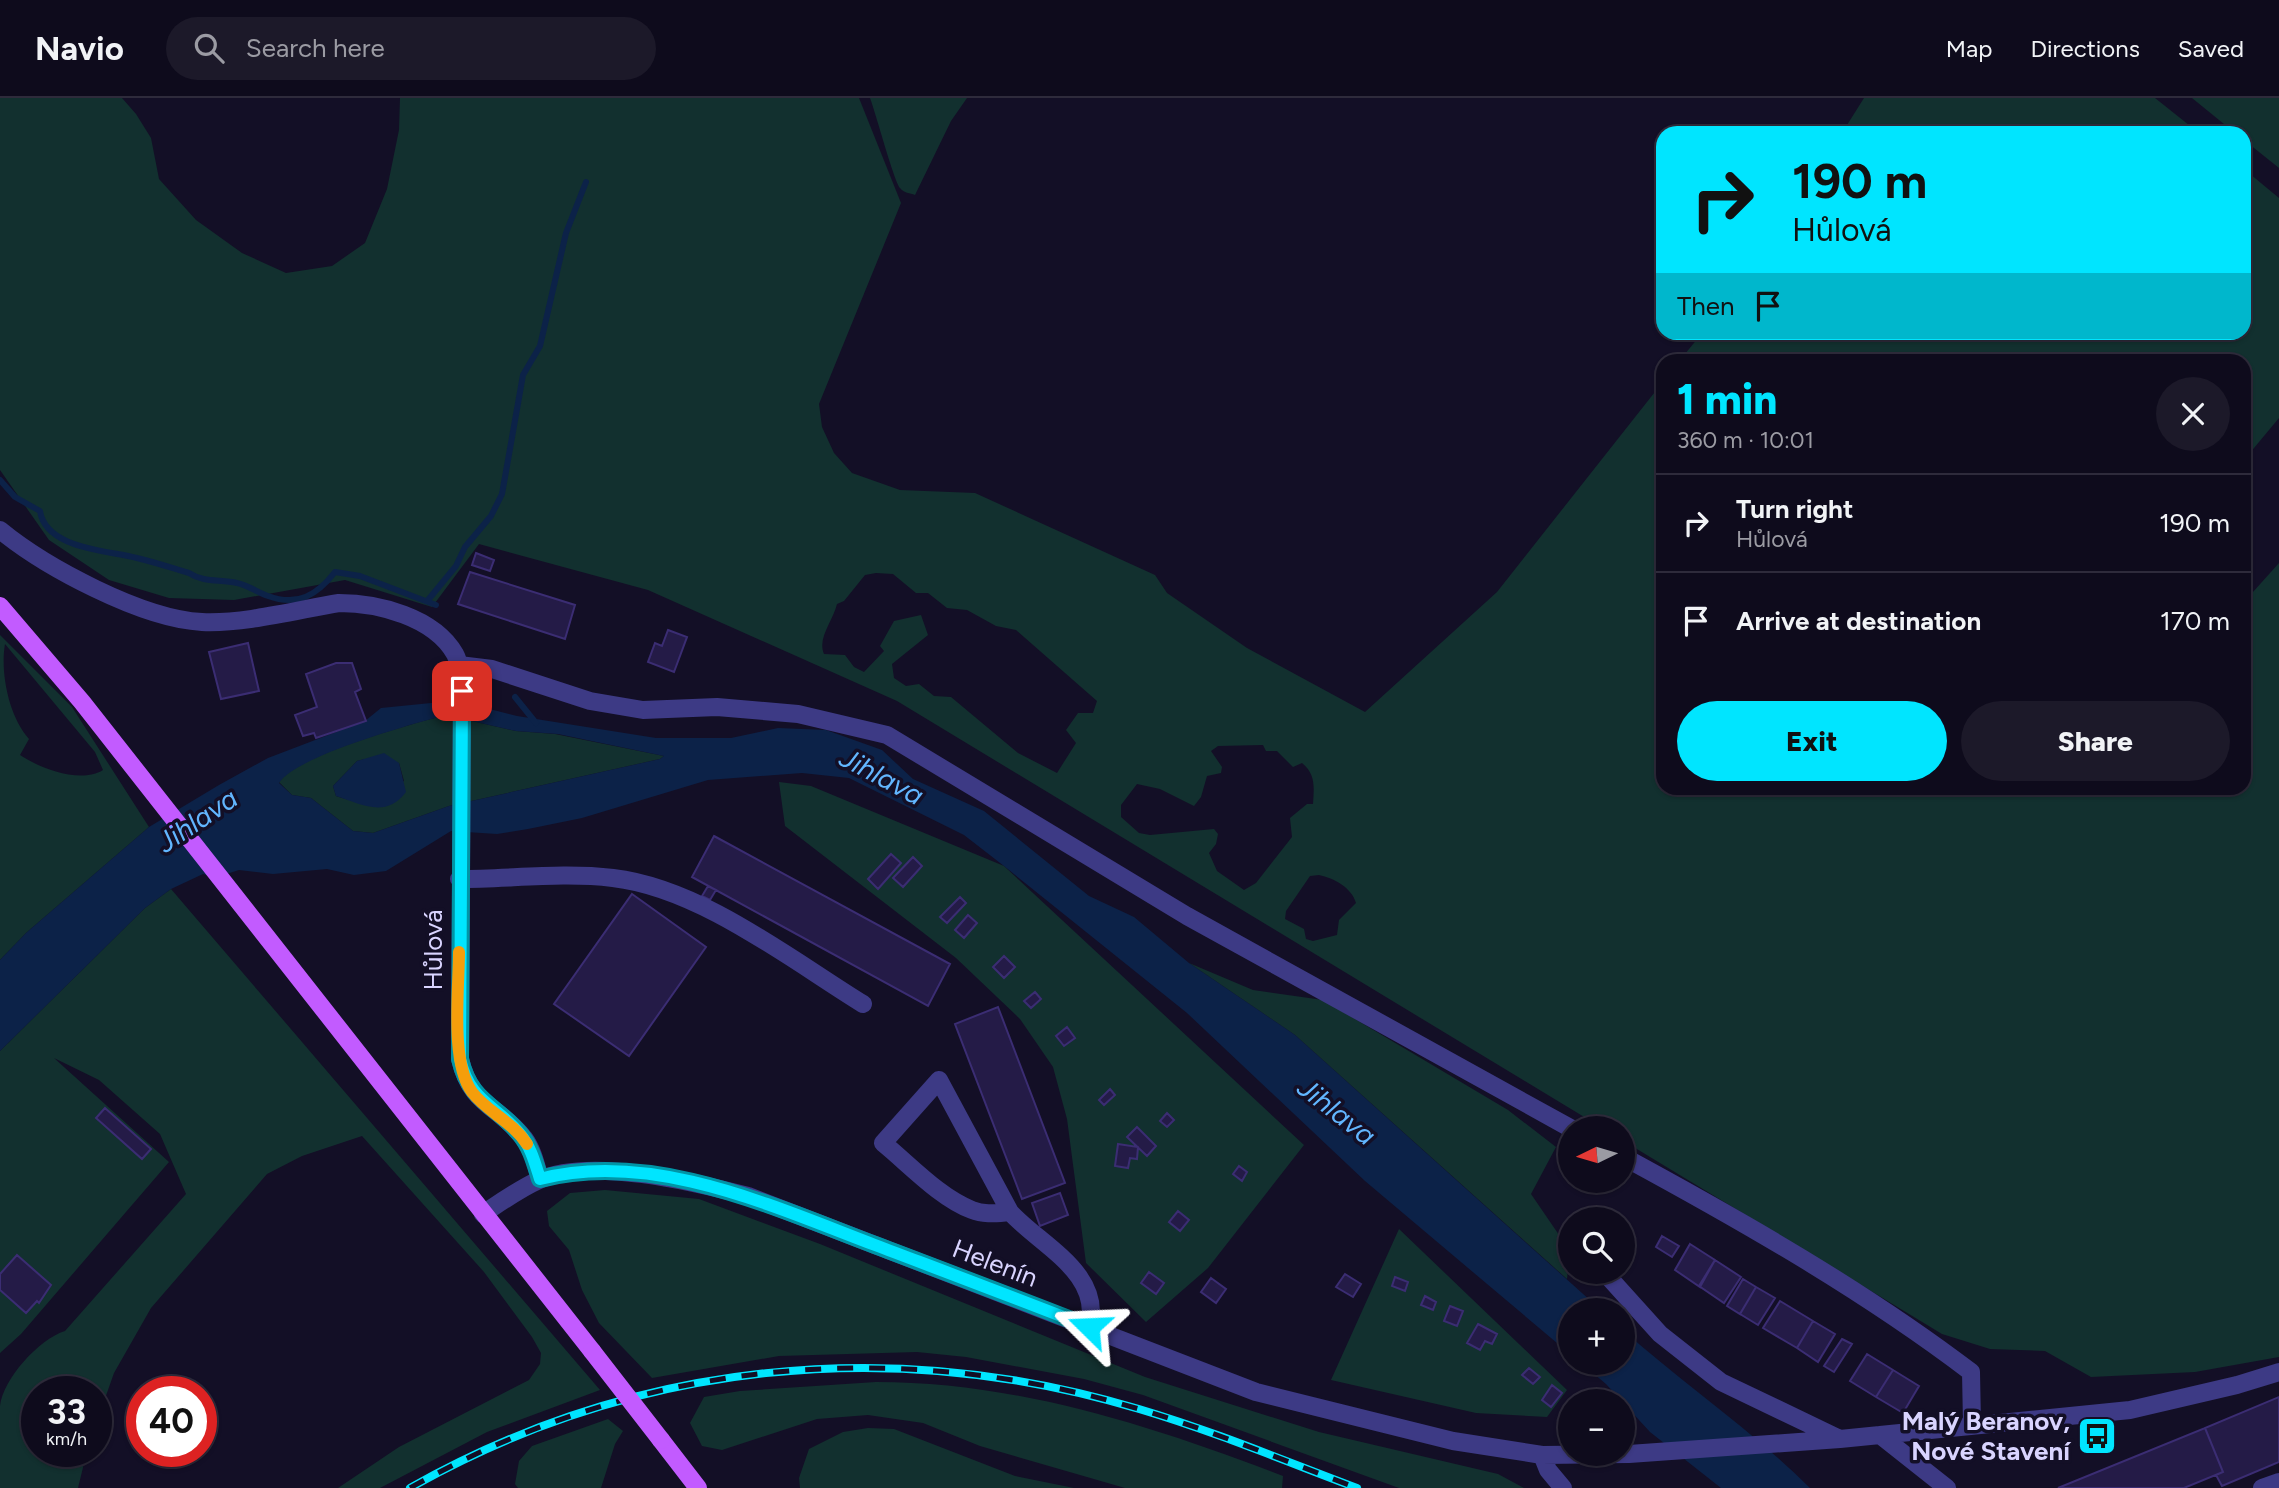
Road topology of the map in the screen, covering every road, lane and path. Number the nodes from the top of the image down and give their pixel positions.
1 (0, 530) edge
2 (0, 606) edge
3 (458, 665) junction
4 (459, 879) junction
5 (863, 1004) dead end
6 (1558, 1121) edge
7 (1635, 1164) edge
8 (540, 1179) junction
9 (1010, 1212) junction
10 (483, 1214) junction
11 (1615, 1284) edge
12 (1089, 1327) junction
13 (2279, 1372) edge
14 (1972, 1424) junction
15 (1880, 1435) junction
16 (1840, 1439) junction
17 (1542, 1455) junction
18 (2279, 1482) edge
19 (698, 1488) edge
20 (1563, 1488) edge
21 (1947, 1488) edge
22 (2262, 1488) edge

1 - 3 street
2 - 10 main road
3 - 4 street, Hůlová
3 - 6 street
4 - 5 street
4 - 8 street, Hůlová
7 - 14 street
8 - 10 street, Helenín
8 - 12 street, Helenín
9 - 9 street
9 - 12 street
10 - 19 main road, bridge
11 - 16 street
12 - 17 street, Helenín
13 - 14 street, Helenín
14 - 15 street, Helenín
15 - 16 street, Helenín
15 - 21 street
16 - 17 street, Helenín
17 - 20 street
18 - 22 street

